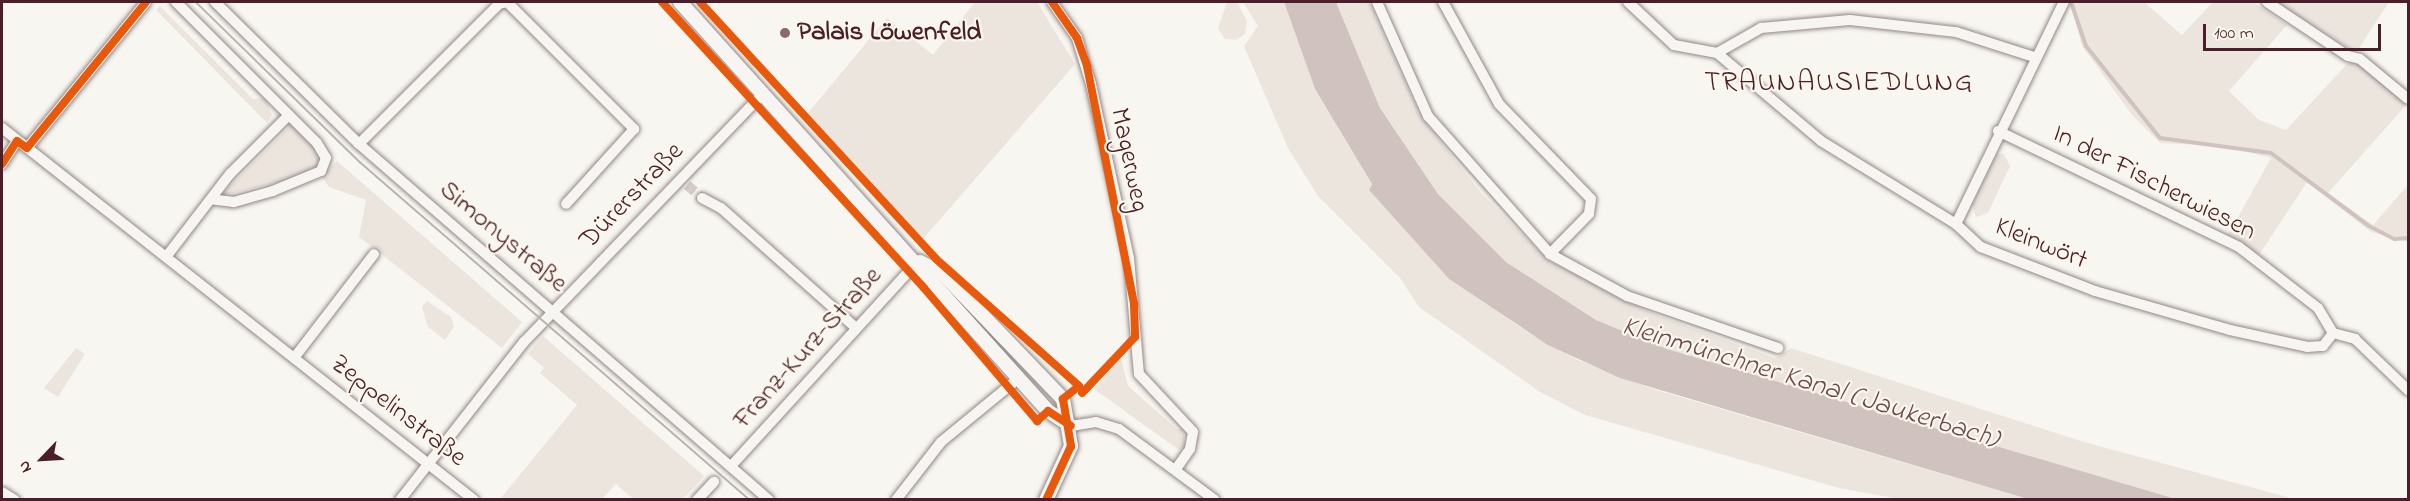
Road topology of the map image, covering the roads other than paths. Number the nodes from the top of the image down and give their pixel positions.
1 (146, 2) edge
2 (176, 2) edge
3 (503, 2) edge
4 (680, 2) edge
5 (1052, 2) edge
6 (1377, 2) edge
7 (1443, 2) edge
8 (1628, 2) edge
9 (2064, 2) edge
10 (2266, 2) edge
11 (222, 4) edge
12 (1717, 53) junction
13 (2034, 57) junction
14 (764, 93) junction
15 (2409, 99) edge
16 (289, 115) junction
17 (2, 128) edge
18 (1998, 131) junction
19 (17, 141) junction
20 (359, 144) junction
21 (27, 148) junction
22 (2, 164) edge
23 (702, 198) tunnel mouth
24 (211, 199) junction
25 (566, 204) dead end
26 (1956, 224) junction
27 (374, 254) dead end
28 (1550, 254) junction
29 (166, 257) junction
30 (918, 261) junction
31 (554, 310) junction
32 (856, 328) junction
33 (2333, 333) junction
34 (1778, 348) dead end
35 (294, 358) junction
36 (1019, 378) junction
37 (2409, 390) edge
38 (1071, 426) junction
39 (428, 464) junction
40 (732, 465) junction
41 (1176, 469) junction
42 (714, 482) dead end
43 (2, 492) edge
44 (15, 500) edge
45 (400, 500) edge
46 (474, 500) edge
47 (697, 500) edge
48 (770, 500) edge
49 (896, 500) edge
50 (1046, 500) edge
51 (1215, 500) edge

1 - 21 street
2 - 16 street
3 - 20 street
3 - 25 street
4 - 14 main road
5 - 41 street, Magerweg
6 - 28 street
7 - 28 street
8 - 12 street, Kleinwört
9 - 13 street
10 - 15 street
11 - 20 street, Simonystraße
12 - 13 street
12 - 26 street, Kleinwört
13 - 18 street
14 - 30 main road
14 - 31 street, Dürerstraße
16 - 24 street
16 - 24 street
17 - 19 street, Zeppelinstraße
18 - 26 street
18 - 33 street, In der Fischerwiesen
19 - 21 street, Zeppelinstraße
19 - 22 street
20 - 31 street, Simonystraße
21 - 29 street, Zeppelinstraße
23 - 32 street
24 - 29 street
26 - 33 street, Kleinwört
27 - 35 street, Zeppelinstraße
28 - 34 street
29 - 35 street, Zeppelinstraße
30 - 32 street, Franz-Kurz-Straße
30 - 36 main road
30 - 38 main road
31 - 39 street, Dürerstraße
31 - 40 street, Simonystraße
32 - 40 street, Franz-Kurz-Straße
33 - 37 street
35 - 39 street, Zeppelinstraße
36 - 38 main road
36 - 49 street
38 - 41 street
38 - 50 main road
39 - 45 street, Dürerstraße
39 - 46 street, Zeppelinstraße
40 - 48 street, Simonystraße
41 - 51 street
42 - 47 street
43 - 44 street

